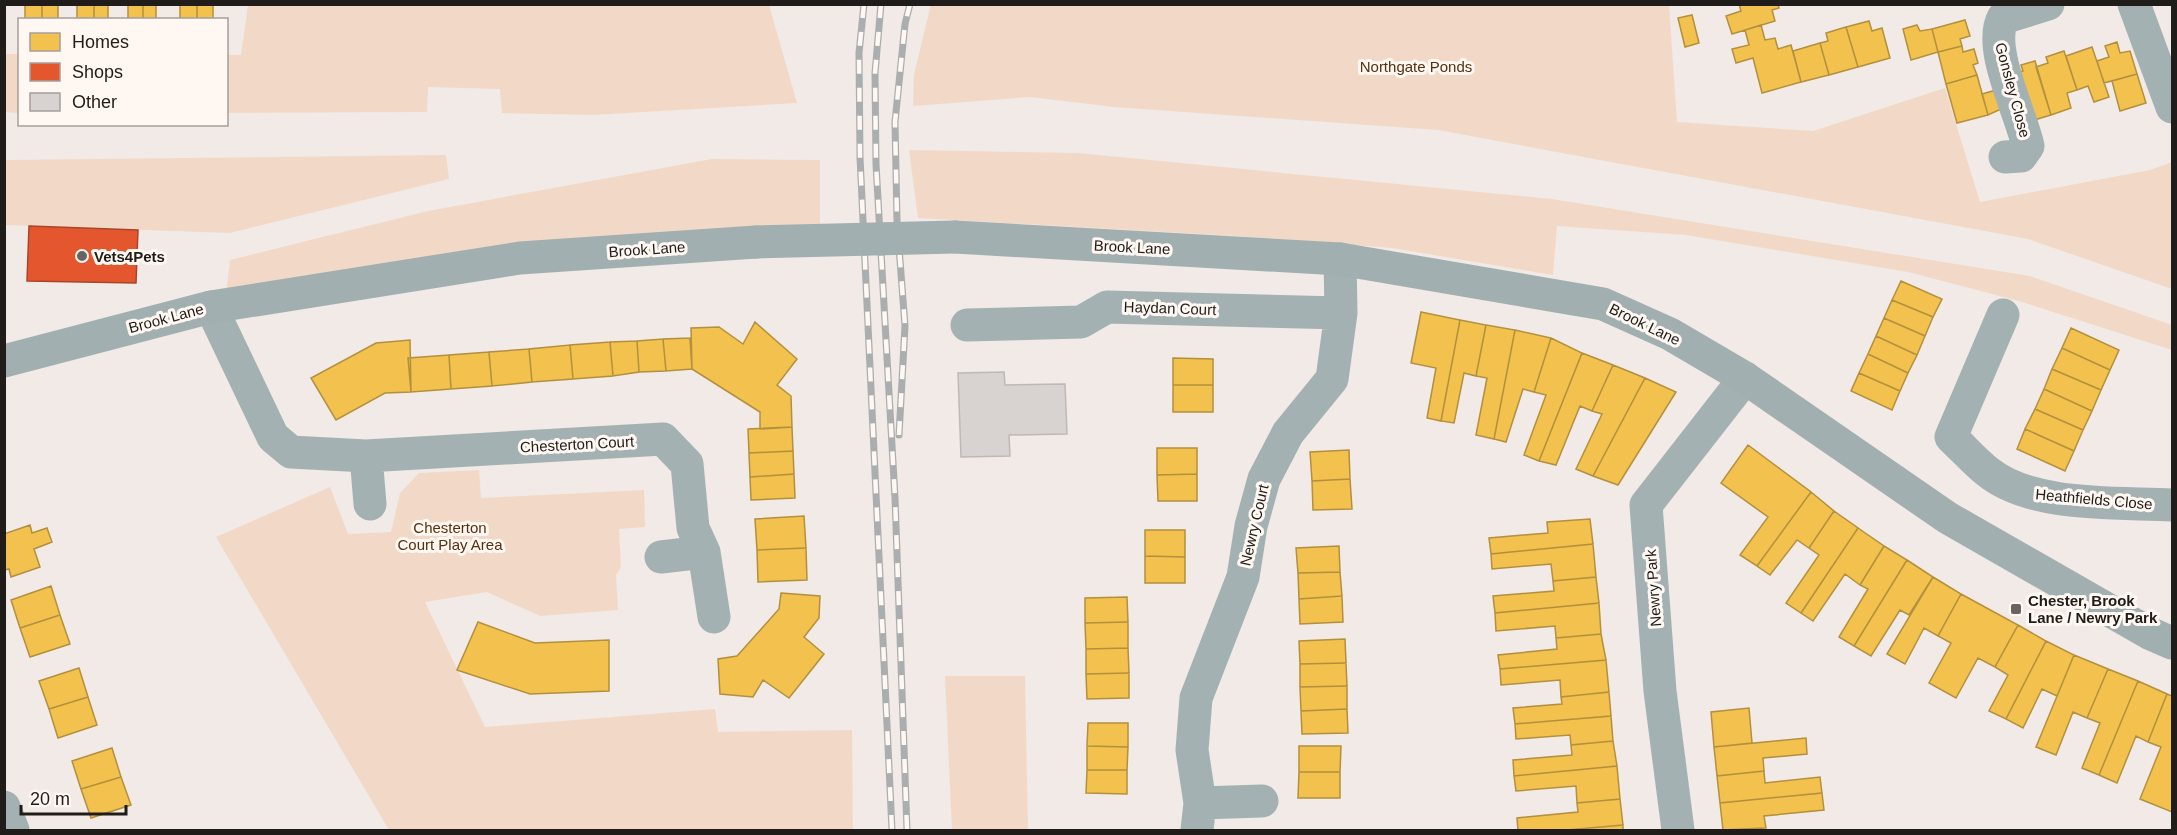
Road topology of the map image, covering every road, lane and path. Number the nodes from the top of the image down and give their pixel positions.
1 (2048, 4) edge
2 (2134, 4) edge
3 (2172, 107) edge
4 (2005, 157) dead end
5 (1340, 259) junction
6 (211, 307) junction
7 (1341, 313) junction
8 (2003, 315) dead end
9 (967, 325) dead end
10 (4, 361) edge
11 (1745, 378) junction
12 (366, 456) junction
13 (370, 504) dead end
14 (2172, 505) edge
15 (704, 552) junction
16 (661, 557) dead end
17 (714, 617) dead end
18 (2172, 643) edge
19 (1262, 801) dead end
20 (4, 807) edge
21 (1199, 817) edge
22 (13, 831) edge
23 (1678, 831) edge

1 - 4 street, Gonsley Close
2 - 3 street
5 - 6 street, Brook Lane, bridge
5 - 7 street, Newry Court
5 - 11 street, Brook Lane
6 - 10 street, Brook Lane
6 - 12 street, Chesterton Court
7 - 9 street, Haydan Court
7 - 21 street, Newry Court
8 - 14 street, Heathfields Close
11 - 18 street, Brook Lane
11 - 23 street, Newry Park
12 - 13 street
12 - 15 street, Chesterton Court
15 - 16 street
15 - 17 street, Chesterton Court
19 - 21 street, Newry Court
20 - 22 street

